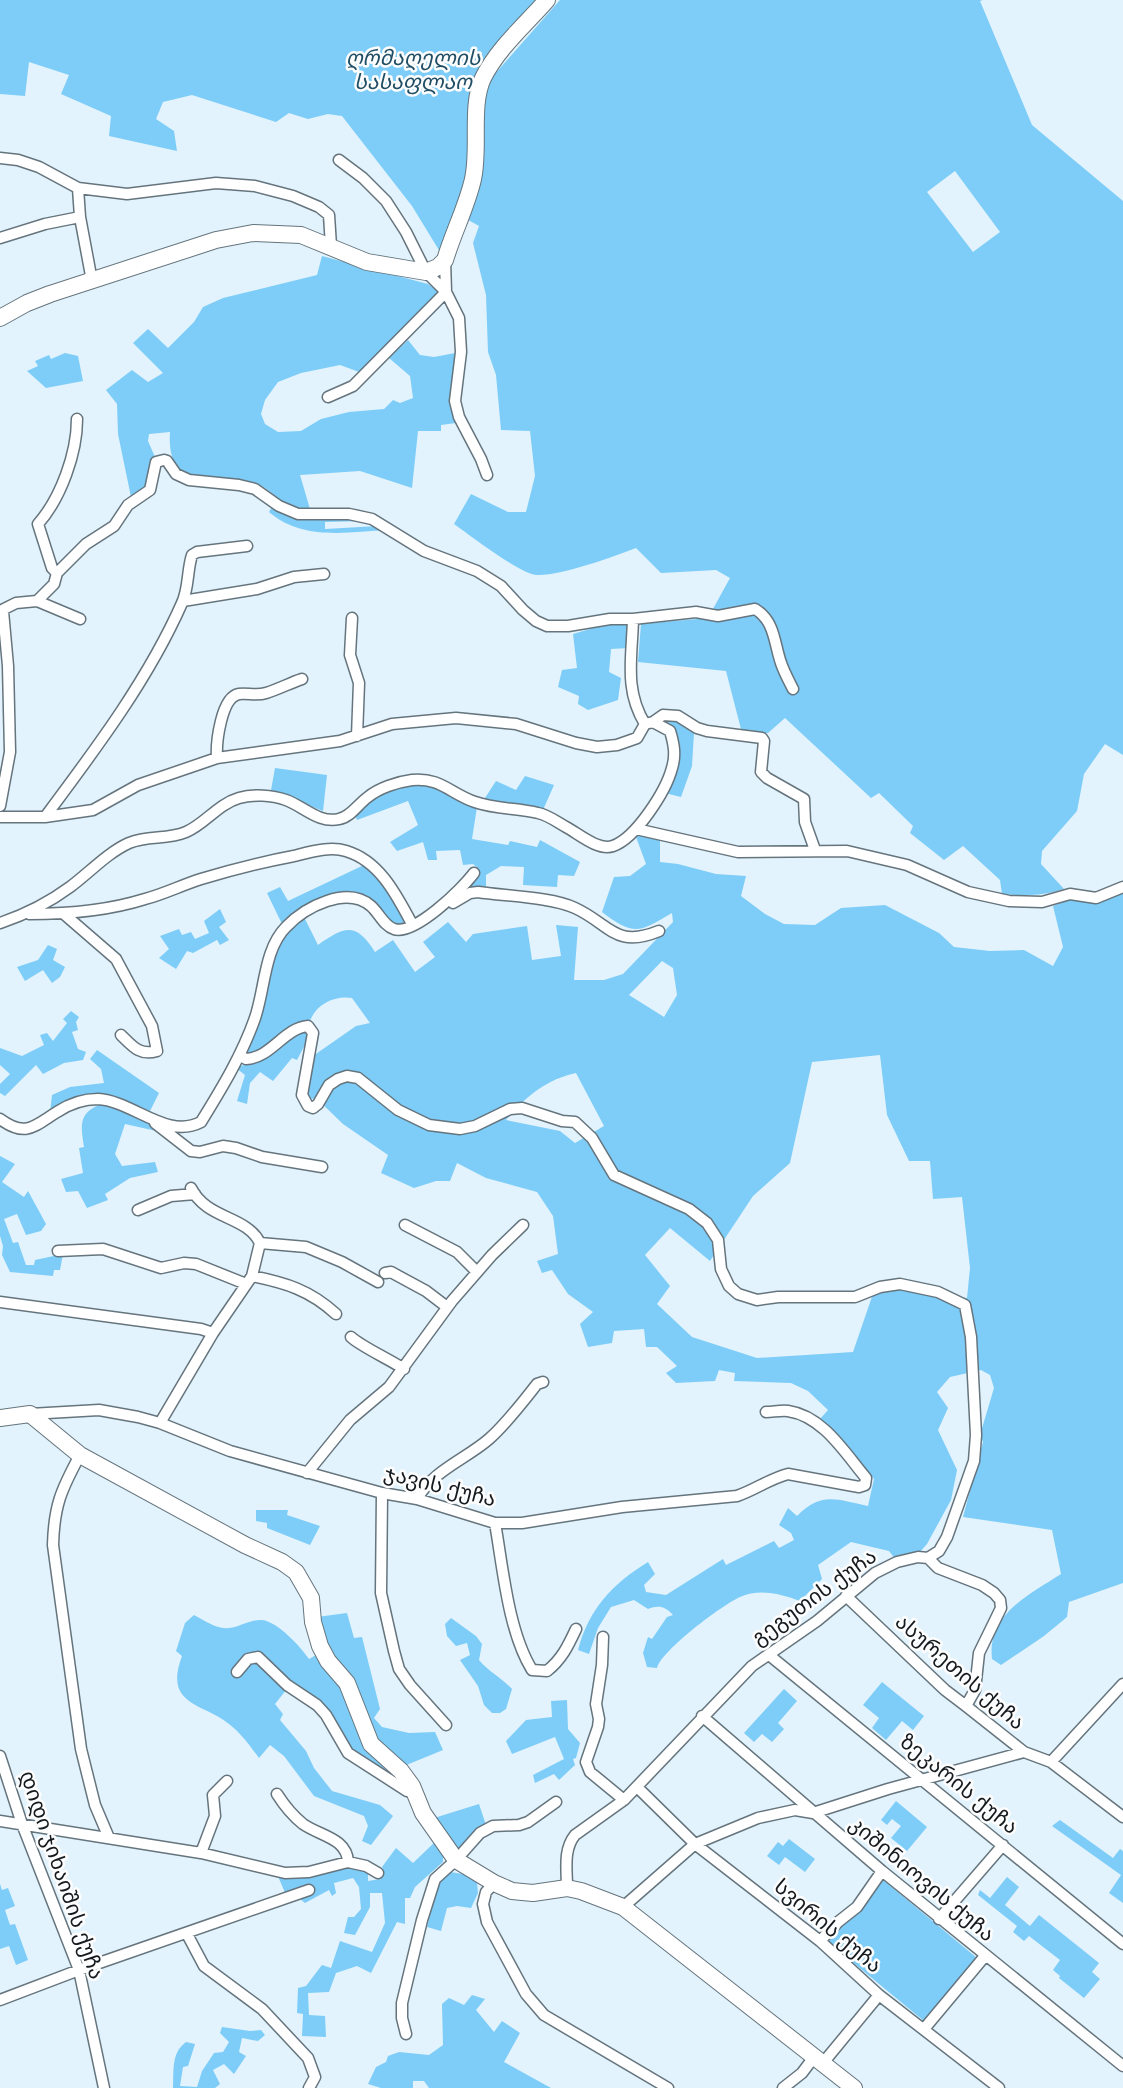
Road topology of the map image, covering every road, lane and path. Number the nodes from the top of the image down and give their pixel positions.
1 (547, 0) edge
2 (0, 158) edge
3 (339, 160) dead end
4 (78, 188) junction
5 (80, 216) junction
6 (0, 237) edge
7 (331, 246) junction
8 (445, 260) junction
9 (426, 272) junction
10 (92, 281) junction
11 (446, 292) junction
12 (0, 318) edge
13 (328, 397) dead end
14 (77, 419) dead end
15 (486, 475) dead end
16 (247, 546) dead end
17 (57, 573) junction
18 (324, 574) dead end
19 (37, 601) junction
20 (183, 601) junction
21 (1, 611) edge
22 (352, 618) dead end
23 (80, 619) dead end
24 (633, 619) junction
25 (302, 679) dead end
26 (793, 689) dead end
27 (4, 692) edge
28 (649, 723) junction
29 (357, 736) junction
30 (217, 758) junction
31 (0, 806) edge
32 (0, 817) edge
33 (46, 817) junction
34 (636, 829) junction
35 (815, 850) junction
36 (474, 873) dead end
37 (1123, 887) edge
38 (440, 908) junction
39 (29, 914) junction
40 (64, 914) junction
41 (0, 923) edge
42 (412, 924) junction
43 (659, 931) dead end
44 (121, 1035) dead end
45 (240, 1056) junction
46 (147, 1116) junction
47 (0, 1119) edge
48 (323, 1167) dead end
49 (138, 1210) dead end
50 (405, 1225) dead end
51 (523, 1225) dead end
52 (260, 1243) junction
53 (58, 1251) dead end
54 (477, 1272) junction
55 (249, 1280) junction
56 (0, 1302) edge
57 (447, 1307) junction
58 (336, 1314) dead end
59 (213, 1333) junction
60 (351, 1336) dead end
61 (404, 1369) junction
62 (543, 1382) dead end
63 (766, 1412) dead end
64 (30, 1414) junction
65 (0, 1418) edge
66 (160, 1423) junction
67 (80, 1455) junction
68 (307, 1473) junction
69 (382, 1493) junction
70 (417, 1499) junction
71 (495, 1523) junction
72 (928, 1558) junction
73 (846, 1596) junction
74 (576, 1629) dead end
75 (603, 1637) dead end
76 (769, 1654) junction
77 (237, 1672) dead end
78 (1123, 1684) edge
79 (966, 1706) junction
80 (702, 1716) junction
81 (446, 1725) dead end
82 (1024, 1752) junction
83 (0, 1756) edge
84 (1051, 1762) junction
85 (924, 1779) junction
86 (227, 1781) dead end
87 (637, 1787) junction
88 (415, 1793) junction
89 (277, 1794) dead end
90 (624, 1800) junction
91 (556, 1802) dead end
92 (813, 1813) junction
93 (1123, 1817) edge
94 (0, 1821) edge
95 (22, 1824) junction
96 (109, 1838) junction
97 (695, 1844) junction
98 (1003, 1845) junction
99 (201, 1853) junction
100 (456, 1860) junction
101 (348, 1863) junction
102 (882, 1871) junction
103 (378, 1873) dead end
104 (494, 1883) junction
105 (567, 1888) junction
106 (309, 1890) dead end
107 (623, 1907) junction
108 (939, 1919) junction
109 (187, 1934) junction
110 (820, 1941) junction
111 (1123, 1944) edge
112 (985, 1956) junction
113 (79, 1970) junction
114 (879, 1995) junction
115 (0, 2000) edge
116 (923, 2029) junction
117 (406, 2034) dead end
118 (818, 2060) junction
119 (1123, 2066) edge
120 (104, 2088) edge
121 (309, 2088) edge
122 (668, 2088) edge
123 (783, 2088) edge
124 (854, 2088) edge
125 (999, 2088) edge

1 - 8 street
2 - 4 street
3 - 9 street
4 - 5 street
4 - 7 street
5 - 6 street
5 - 10 street
7 - 9 street
7 - 10 street
8 - 9 street
8 - 11 street
9 - 11 street
10 - 12 street
11 - 13 street
11 - 15 street
14 - 17 street
16 - 20 street
17 - 19 street
17 - 24 street
18 - 20 street
19 - 21 street
19 - 23 street
20 - 33 street
21 - 27 street
22 - 29 street
24 - 26 street
24 - 28 street
25 - 30 street
27 - 31 street
28 - 29 street
28 - 34 street
28 - 35 street
29 - 30 street
30 - 33 street
32 - 33 street
34 - 35 street
34 - 39 street
35 - 37 street
36 - 38 street
38 - 42 street
38 - 43 street
39 - 40 street
39 - 41 street
40 - 42 street
40 - 44 street
42 - 45 street
45 - 46 street
45 - 72 street
46 - 47 street
46 - 48 street
49 - 52 street
50 - 54 street
51 - 54 street
52 - 55 street
52 - 57 street
53 - 55 street
54 - 57 street
55 - 58 street
55 - 59 street
56 - 59 street
57 - 61 street
59 - 66 street
60 - 61 street
61 - 68 street
62 - 70 street
63 - 71 street, ჯავის ქუჩა
64 - 65 street, ჯავის ქუჩა
64 - 66 street, ჯავის ქუჩა
64 - 67 street
66 - 68 street, ჯავის ქუჩა
67 - 88 street
67 - 96 street
68 - 69 street, ჯავის ქუჩა
69 - 70 street, ჯავის ქუჩა
69 - 81 street
70 - 71 street, ჯავის ქუჩა
71 - 74 street
72 - 73 street, გეგუთის ქუჩა
72 - 79 street
73 - 76 street, გეგუთის ქუჩა
73 - 79 street, ასურეთის ქუჩა
75 - 90 street
76 - 80 street, გეგუთის ქუჩა
76 - 85 street, ზეკარის ქუჩა
77 - 88 street
78 - 84 street
79 - 82 street, ასურეთის ქუჩა
80 - 87 street, გეგუთის ქუჩა
80 - 92 street, კიშინიოვის ქუჩა
82 - 84 street, ასურეთის ქუჩა
82 - 85 street
83 - 95 street, დიდი ჯიხაიშის ქუჩა
84 - 93 street, ასურეთის ქუჩა
85 - 92 street
85 - 98 street, ზეკარის ქუჩა
86 - 99 street
87 - 90 street, გეგუთის ქუჩა
87 - 97 street, სვირის ქუჩა
88 - 100 street
89 - 101 street
90 - 105 street, გეგუთის ქუჩა
91 - 100 street
92 - 97 street
92 - 102 street, კიშინიოვის ქუჩა
94 - 95 street
95 - 96 street
95 - 113 street, დიდი ჯიხაიშის ქუჩა
96 - 99 street
97 - 107 street
97 - 110 street, სვირის ქუჩა
98 - 108 street
98 - 111 street, ზეკარის ქუჩა
99 - 101 street
100 - 104 street
100 - 117 street
101 - 103 street
102 - 108 street, კიშინიოვის ქუჩა
102 - 110 street
104 - 105 street
104 - 122 street
105 - 107 street
106 - 109 street
107 - 118 street
108 - 112 street, კიშინიოვის ქუჩა
109 - 113 street
109 - 121 street
110 - 114 street, სვირის ქუჩა
112 - 116 street
112 - 119 street, კიშინიოვის ქუჩა
113 - 115 street
113 - 120 street, დიდი ჯიხაიშის ქუჩა
114 - 116 street, სვირის ქუჩა
114 - 118 street
116 - 125 street, სვირის ქუჩა
118 - 123 street
118 - 124 street

